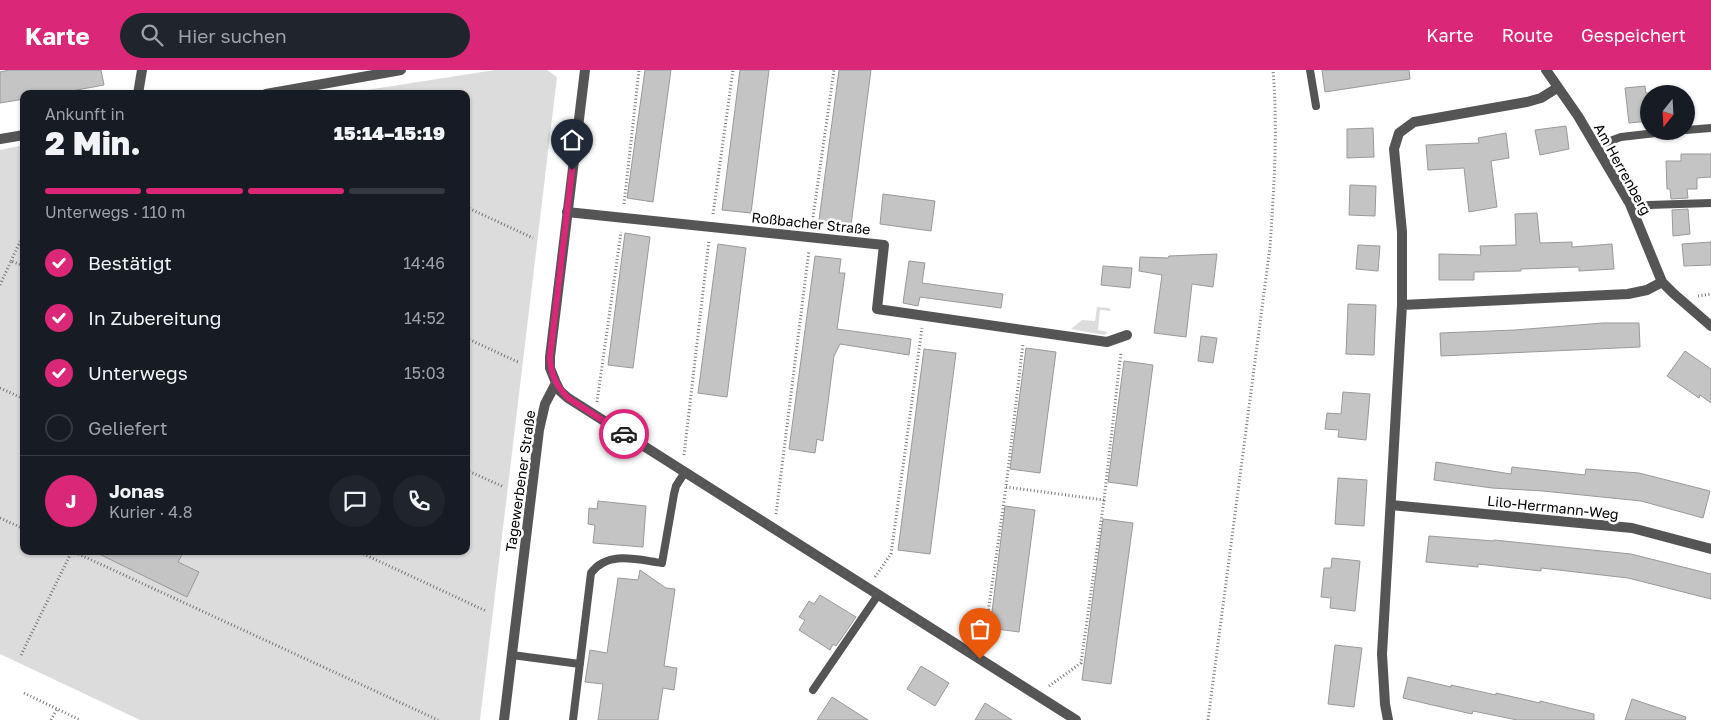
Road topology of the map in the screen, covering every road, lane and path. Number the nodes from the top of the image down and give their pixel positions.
1 (142, 70) edge
2 (401, 70) edge
3 (585, 70) edge
4 (639, 70) edge
5 (733, 70) edge
6 (834, 70) edge
7 (1273, 70) edge
8 (1310, 70) edge
9 (1546, 70) edge
10 (1557, 88) junction
11 (139, 90) edge
12 (288, 90) edge
13 (1316, 106) dead end
14 (1711, 128) edge
15 (1695, 129) edge
16 (1640, 135) edge
17 (20, 136) edge
18 (0, 139) edge
19 (1596, 146) junction
20 (1711, 203) edge
21 (470, 208) edge
22 (1633, 210) junction
23 (567, 212) junction
24 (622, 218) junction
25 (711, 227) junction
26 (811, 237) junction
27 (533, 238) dead end
28 (20, 242) edge
29 (11, 261) junction
30 (20, 264) edge
31 (1662, 282) junction
32 (0, 285) edge
33 (1402, 305) junction
34 (924, 316) junction
35 (1711, 326) edge
36 (1024, 329) junction
37 (1125, 335) joint
38 (470, 340) edge
39 (518, 362) dead end
40 (556, 383) junction
41 (0, 388) edge
42 (20, 397) edge
43 (592, 413) junction
44 (684, 471) junction
45 (470, 472) edge
46 (504, 487) dead end
47 (1006, 487) junction
48 (1104, 500) junction
49 (1391, 505) junction
50 (0, 518) edge
51 (20, 527) edge
52 (774, 529) junction
53 (1711, 549) edge
54 (70, 555) edge
55 (81, 555) edge
56 (366, 555) edge
57 (867, 587) junction
58 (878, 595) junction
59 (486, 611) dead end
60 (965, 650) junction
61 (21, 655) dead end
62 (512, 655) junction
63 (580, 664) junction
64 (813, 690) dead end
65 (24, 693) dead end
66 (1037, 695) junction
67 (57, 709) junction
68 (51, 720) edge
69 (80, 720) edge
70 (438, 720) edge
71 (504, 720) edge
72 (573, 720) edge
73 (1076, 720) edge
74 (1208, 720) edge
75 (1388, 720) edge

1 - 11 street
2 - 12 street
3 - 23 street
4 - 24 path
5 - 25 path
6 - 26 path
7 - 74 path
8 - 13 lane
9 - 10 street, Am Herrenberg
10 - 19 street, Am Herrenberg
10 - 33 street
14 - 15 lane
16 - 19 lane
17 - 18 street
19 - 22 street, Am Herrenberg
20 - 22 lane
21 - 27 path
22 - 31 street, Am Herrenberg
23 - 24 street, Roßbacher Straße
23 - 40 street
24 - 25 street, Roßbacher Straße
24 - 43 path
25 - 26 street, Roßbacher Straße
25 - 44 path
26 - 34 street, Roßbacher Straße
26 - 52 path
28 - 29 path
29 - 30 path
29 - 32 path
31 - 33 street
31 - 35 street, Am Herrenberg
33 - 49 street
34 - 36 street, Roßbacher Straße
34 - 57 path
36 - 37 street, Roßbacher Straße
36 - 47 path
37 - 48 path
38 - 39 path
40 - 43 street
40 - 62 street, Tagewerbener Straße
41 - 42 path
43 - 44 street
44 - 52 street
44 - 63 lane
45 - 46 path
47 - 48 path
47 - 60 path
48 - 66 path
49 - 53 street, Lilo-Herrmann-Weg
49 - 75 street
50 - 51 path
52 - 57 street
54 - 61 path
55 - 70 path
56 - 59 path
57 - 58 street
58 - 60 street
58 - 64 lane
60 - 66 street
62 - 63 lane
62 - 71 street, Tagewerbener Straße
63 - 72 lane
65 - 67 path
66 - 73 street
67 - 68 path
67 - 69 path

